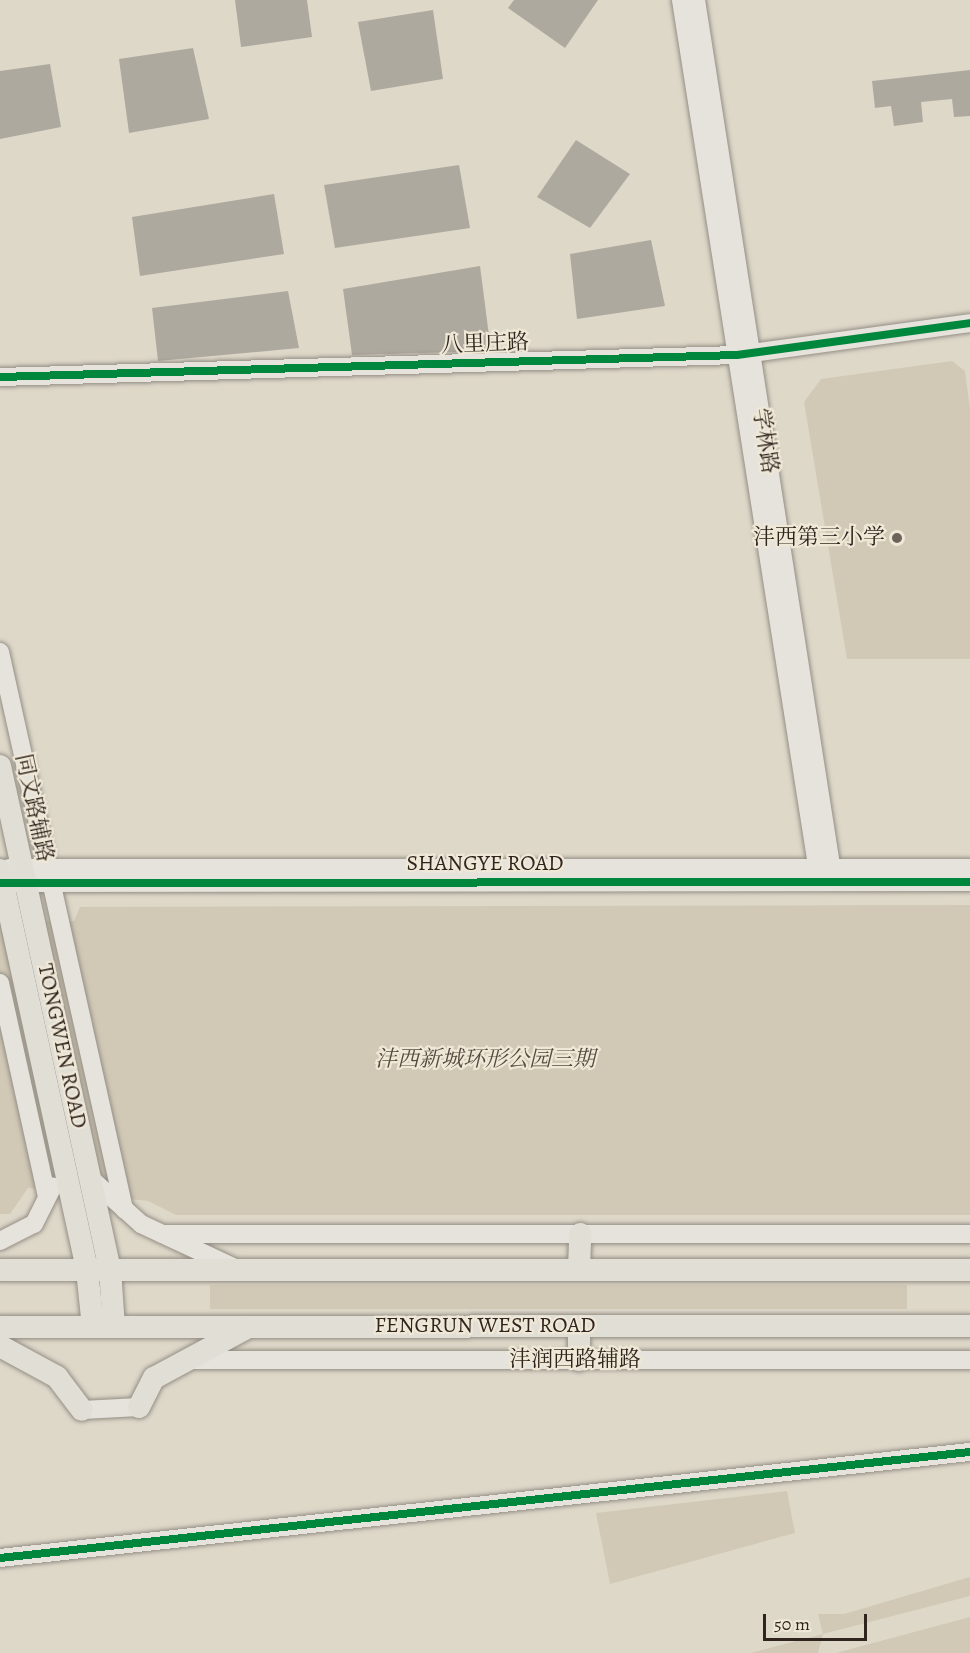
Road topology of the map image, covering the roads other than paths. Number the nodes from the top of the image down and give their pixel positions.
1 (681, 0) edge
2 (696, 0) edge
3 (970, 323) edge
4 (744, 354) junction
5 (0, 377) edge
6 (0, 652) edge
7 (0, 766) edge
8 (970, 868) edge
9 (826, 875) junction
10 (9, 876) edge
11 (49, 876) junction
12 (970, 882) edge
13 (0, 983) edge
14 (64, 1163) junction
15 (90, 1178) junction
16 (47, 1197) junction
17 (124, 1209) junction
18 (162, 1234) junction
19 (580, 1234) junction
20 (970, 1234) edge
21 (3, 1238) edge
22 (0, 1270) edge
23 (87, 1270) junction
24 (110, 1270) junction
25 (238, 1270) junction
26 (579, 1270) junction
27 (970, 1270) edge
28 (579, 1326) junction
29 (970, 1326) edge
30 (0, 1327) edge
31 (103, 1327) junction
32 (250, 1327) junction
33 (0, 1346) edge
34 (180, 1360) junction
35 (579, 1360) junction
36 (970, 1360) edge
37 (0, 1361) edge
38 (32, 1361) junction
39 (139, 1407) joint
40 (82, 1410) joint
41 (970, 1452) edge
42 (0, 1558) edge

1 - 4 street, 学林路
2 - 4 street, 学林路
3 - 4 street, 八里庄路
4 - 5 street, 八里庄路
4 - 9 street, 学林路
6 - 11 street, 同文路辅路
7 - 10 main road, TONGWEN ROAD
8 - 9 street, SHANGYE ROAD
9 - 11 street, SHANGYE ROAD
9 - 12 street, SHANGYE ROAD
10 - 11 street, SHANGYE ROAD
10 - 14 main road, TONGWEN ROAD
10 - 15 main road, TONGWEN ROAD
11 - 17 street, 同文路辅路
13 - 16 street
14 - 16 street
14 - 23 main road, TONGWEN ROAD
15 - 17 street
15 - 24 main road, TONGWEN ROAD
16 - 21 street
17 - 18 street
18 - 19 street
18 - 25 street
19 - 20 street
19 - 26 main road
22 - 23 main road
23 - 24 main road
23 - 31 main road, TONGWEN ROAD
24 - 25 main road
24 - 31 main road, TONGWEN ROAD
25 - 26 main road
26 - 27 main road
28 - 29 main road, FENGRUN WEST ROAD
28 - 32 main road, FENGRUN WEST ROAD
28 - 35 main road
30 - 31 main road, FENGRUN WEST ROAD
31 - 32 main road, FENGRUN WEST ROAD
32 - 34 main road
33 - 38 main road
34 - 35 street, 沣润西路辅路
34 - 39 main road
35 - 36 street, 沣润西路辅路
37 - 38 street
38 - 40 main road
39 - 40 street
41 - 42 street

